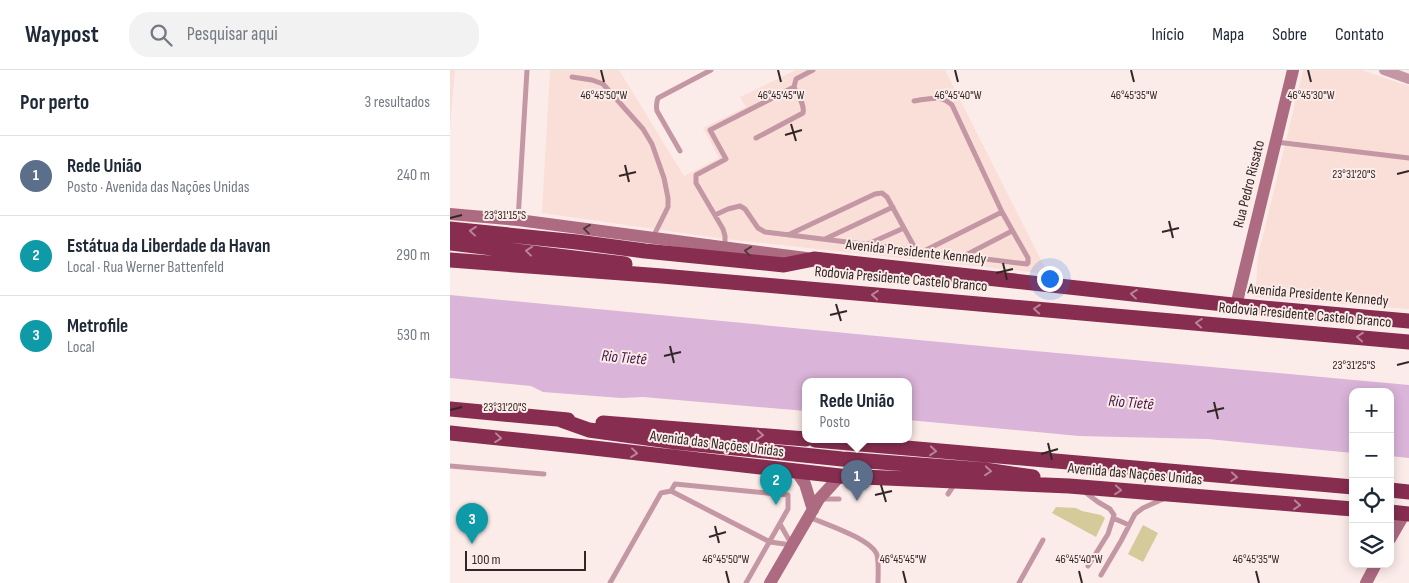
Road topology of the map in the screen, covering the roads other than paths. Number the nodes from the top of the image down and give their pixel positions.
1 (527, 70) edge
2 (712, 70) edge
3 (813, 70) edge
4 (1293, 70) edge
5 (1384, 70) edge
6 (572, 77) dead end
7 (1409, 79) edge
8 (794, 87) junction
9 (914, 101) dead end
10 (756, 138) dead end
11 (1276, 142) junction
12 (680, 151) dead end
13 (1409, 158) edge
14 (893, 207) junction
15 (1002, 212) junction
16 (450, 214) edge
17 (715, 215) junction
18 (518, 220) junction
19 (904, 228) junction
20 (450, 229) edge
21 (1012, 231) junction
22 (788, 235) junction
23 (653, 237) junction
24 (824, 240) junction
25 (450, 243) edge
26 (867, 244) junction
27 (725, 248) junction
28 (916, 250) junction
29 (923, 251) junction
30 (963, 256) junction
31 (814, 259) junction
32 (450, 260) edge
33 (662, 276) junction
34 (1236, 306) junction
35 (1409, 321) edge
36 (1409, 342) edge
37 (450, 409) edge
38 (558, 419) junction
39 (450, 433) edge
40 (802, 439) edge
41 (849, 443) edge
42 (450, 466) edge
43 (796, 471) junction
44 (544, 474) dead end
45 (840, 476) junction
46 (1074, 487) junction
47 (1349, 487) edge
48 (1394, 490) edge
49 (671, 491) junction
50 (1409, 492) edge
51 (1172, 495) junction
52 (839, 498) dead end
53 (814, 508) junction
54 (1349, 509) edge
55 (1401, 513) edge
56 (1113, 518) junction
57 (780, 524) junction
58 (1129, 525) junction
59 (1394, 530) edge
60 (1043, 540) dead end
61 (770, 542) junction
62 (792, 545) junction
63 (1088, 566) dead end
64 (1374, 568) edge
65 (1101, 575) dead end
66 (610, 583) edge
67 (746, 583) edge
68 (770, 583) edge
69 (878, 583) edge
70 (1019, 583) edge
71 (1366, 583) edge

1 - 18 lane
2 - 12 lane
3 - 8 lane
4 - 11 street, Rua Pedro Rissato
5 - 7 street
6 - 23 lane
8 - 10 lane
8 - 17 lane
9 - 15 lane
11 - 13 lane
11 - 34 street, Rua Pedro Rissato
14 - 19 lane
14 - 22 lane
14 - 24 lane
15 - 21 lane
15 - 29 lane
16 - 18 street, Avenida Presidente Kennedy
17 - 22 lane
17 - 27 lane
23 -> 18 street, Avenida Presidente Kennedy
19 - 26 lane
19 - 28 lane
31 -> 20 highway
21 - 30 lane
21 - 30 lane
22 - 24 lane
23 - 27 street, Avenida Presidente Kennedy
24 - 26 lane
33 -> 25 highway
26 - 28 lane
31 -> 27 street, Avenida Presidente Kennedy
28 - 29 lane
29 - 30 lane
34 -> 31 highway, Avenida Presidente Kennedy
32 - 33 highway, Rodovia Presidente Castelo Branco
36 -> 33 highway, Rodovia Presidente Castelo Branco
34 - 35 highway, Avenida Presidente Kennedy
37 - 38 highway
38 -> 40 highway
38 -> 46 highway
39 -> 43 highway, Avenida das Nações Unidas
41 -> 47 highway
42 - 44 lane
43 - 45 highway, Avenida das Nações Unidas
43 - 53 street
45 - 46 highway, Avenida das Nações Unidas
45 - 53 street
46 -> 51 highway, Avenida das Nações Unidas
46 - 56 lane
48 - 50 highway
49 - 57 lane
49 - 61 lane
49 - 66 lane
51 -> 54 highway, Avenida das Nações Unidas
51 - 58 lane
52 - 53 lane
53 - 62 street
53 - 69 lane
55 - 59 street
56 - 58 lane
56 - 63 lane
57 - 61 lane
57 - 62 lane
58 - 65 lane
60 - 70 lane
61 - 62 lane
61 - 67 lane
62 - 68 street
64 - 71 street

